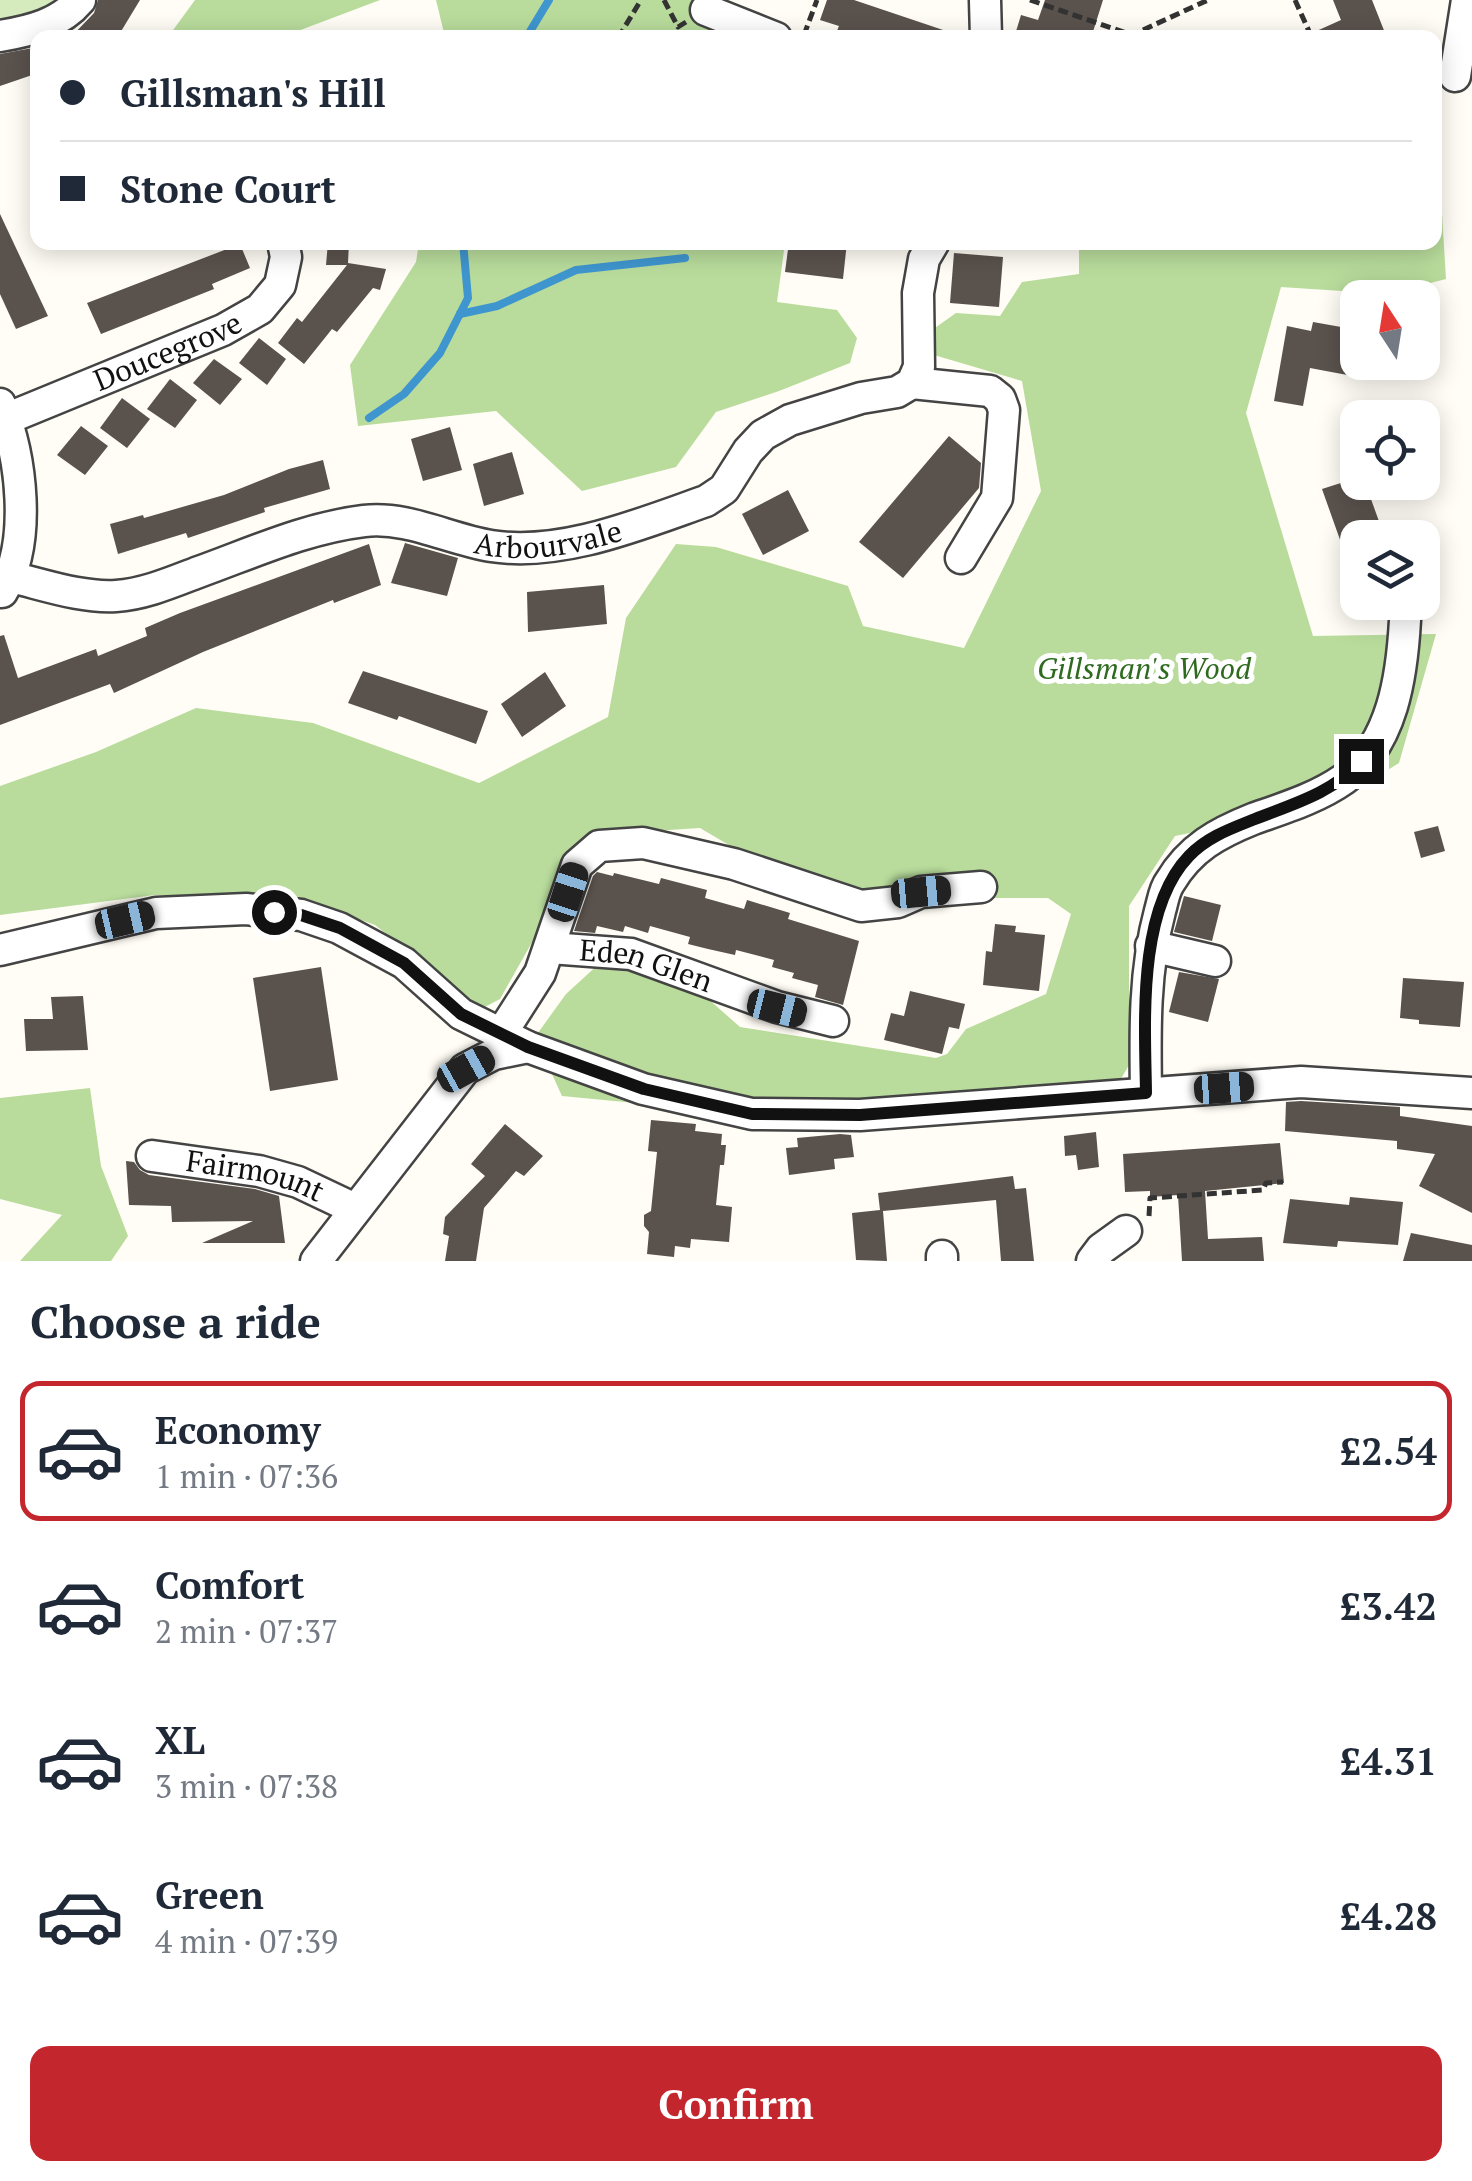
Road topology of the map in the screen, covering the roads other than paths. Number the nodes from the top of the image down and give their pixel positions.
1 (80, 0) edge
2 (985, 0) edge
3 (1467, 0) edge
4 (706, 10) dead end
5 (35, 30) edge
6 (756, 30) edge
7 (986, 30) edge
8 (30, 31) edge
9 (0, 36) edge
10 (1455, 76) dead end
11 (285, 250) edge
12 (929, 250) edge
13 (912, 383) junction
14 (3, 412) edge
15 (961, 558) dead end
16 (6, 586) edge
17 (1405, 620) dead end
18 (981, 886) dead end
19 (1151, 946) junction
20 (550, 948) junction
21 (0, 950) edge
22 (1215, 961) dead end
23 (461, 1014) junction
24 (833, 1021) dead end
25 (515, 1041) junction
26 (466, 1069) junction
27 (1146, 1093) junction
28 (1472, 1093) edge
29 (152, 1156) dead end
30 (355, 1210) junction
31 (1138, 1225) road end
32 (1086, 1254) edge
33 (316, 1261) edge

1 - 5 street
2 - 7 street
3 - 10 street
4 - 6 street
8 - 9 street
11 - 14 street, Doucegrove
12 - 13 street
13 - 15 street
13 - 16 street, Arbourvale
14 - 16 street
17 - 19 street
18 - 20 street
19 - 22 street
19 - 27 street
20 - 24 street, Eden Glen
20 - 25 street, Eden Glen
21 - 23 street
23 - 25 street
23 - 26 street
25 - 26 street
25 - 27 street
26 - 30 street
27 - 28 street
29 - 30 street, Fairmount
30 - 33 street
31 - 32 street

